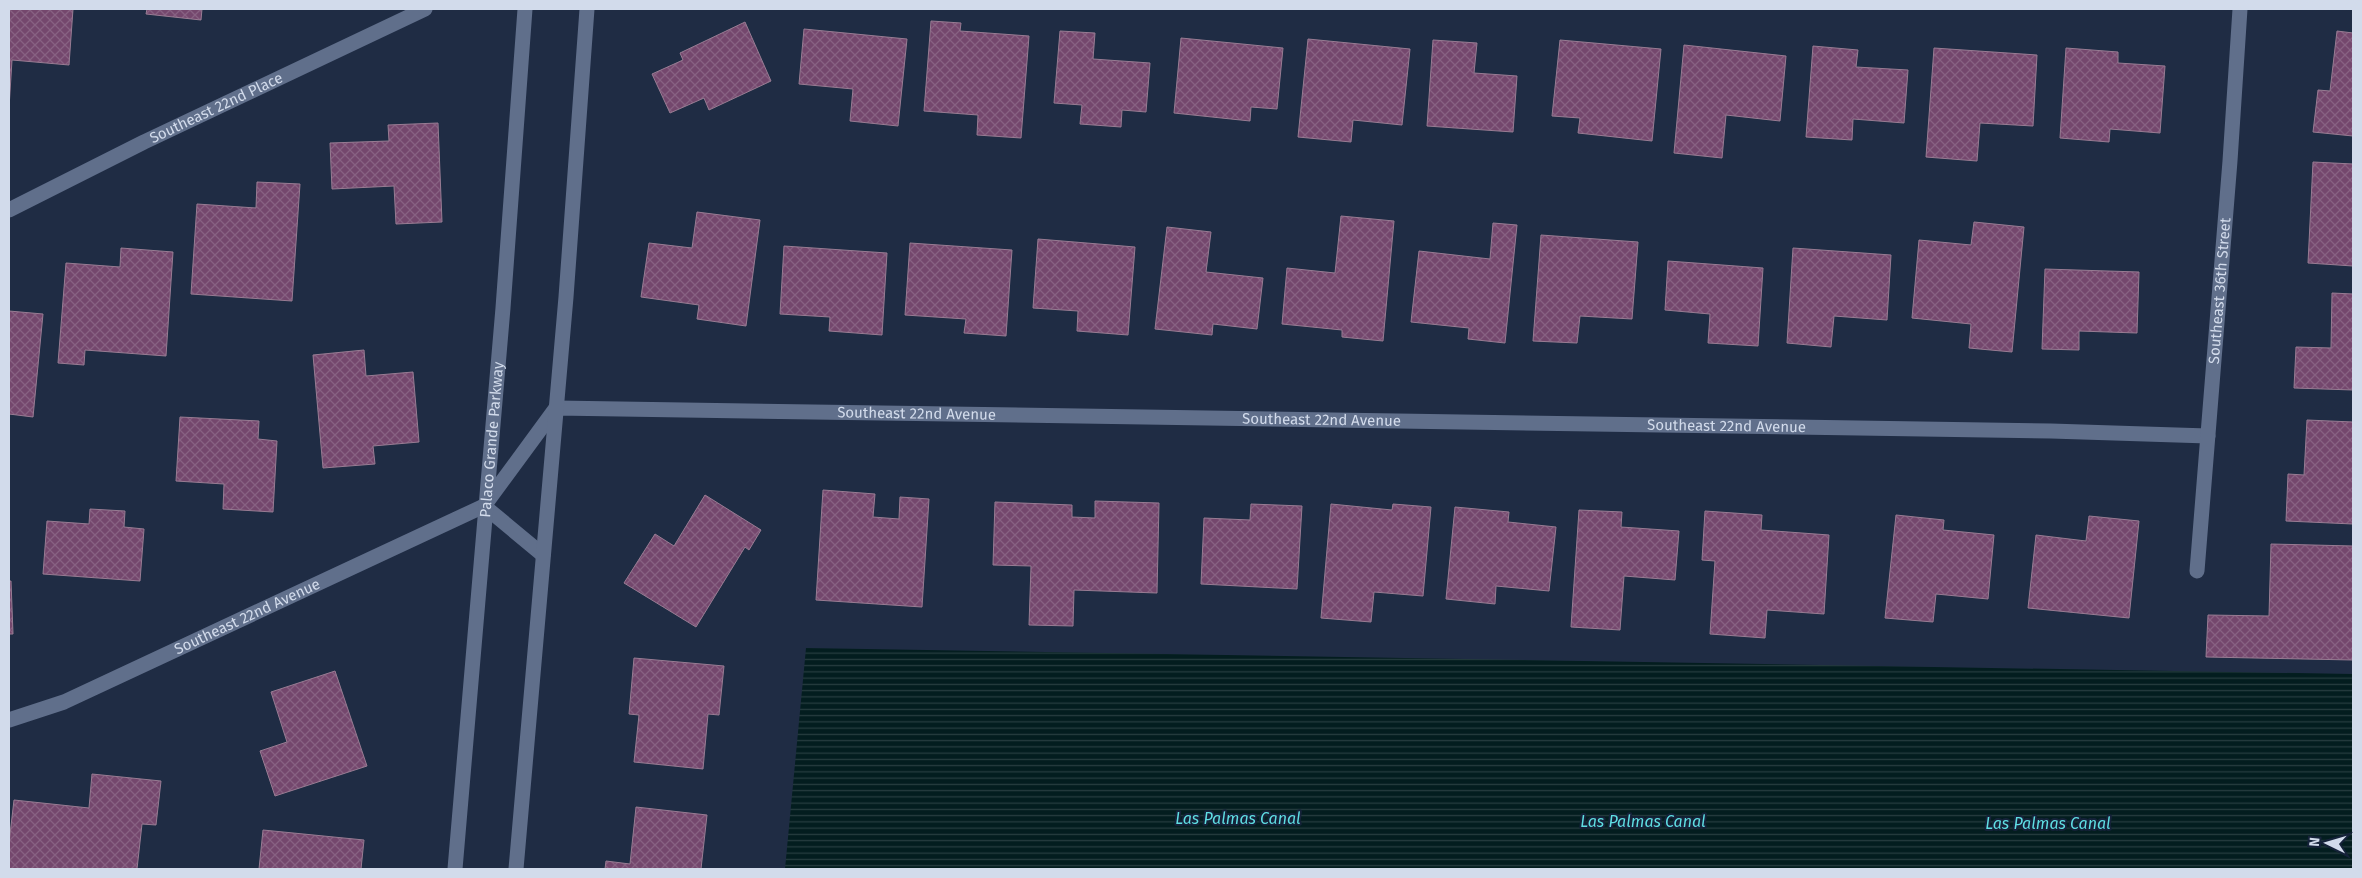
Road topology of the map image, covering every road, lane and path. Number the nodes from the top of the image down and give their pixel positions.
1 (425, 9) edge
2 (525, 9) edge
3 (586, 9) edge
4 (2240, 9) edge
5 (9, 210) edge
6 (556, 408) junction
7 (2208, 436) junction
8 (484, 506) junction
9 (543, 555) junction
10 (2197, 571) dead end
11 (9, 720) edge
12 (455, 869) edge
13 (516, 869) edge

1 - 5 street, Southeast 22nd Place
2 - 8 street, Palaco Grande Parkway
3 - 6 street
4 - 7 street, Southeast 36th Street
6 - 7 street, Southeast 22nd Avenue
6 - 8 street, Southeast 22nd Avenue
6 - 9 street
7 - 10 street, Southeast 36th Street
8 - 9 street
8 - 11 street, Southeast 22nd Avenue
8 - 12 street, Palaco Grande Parkway
9 - 13 street

